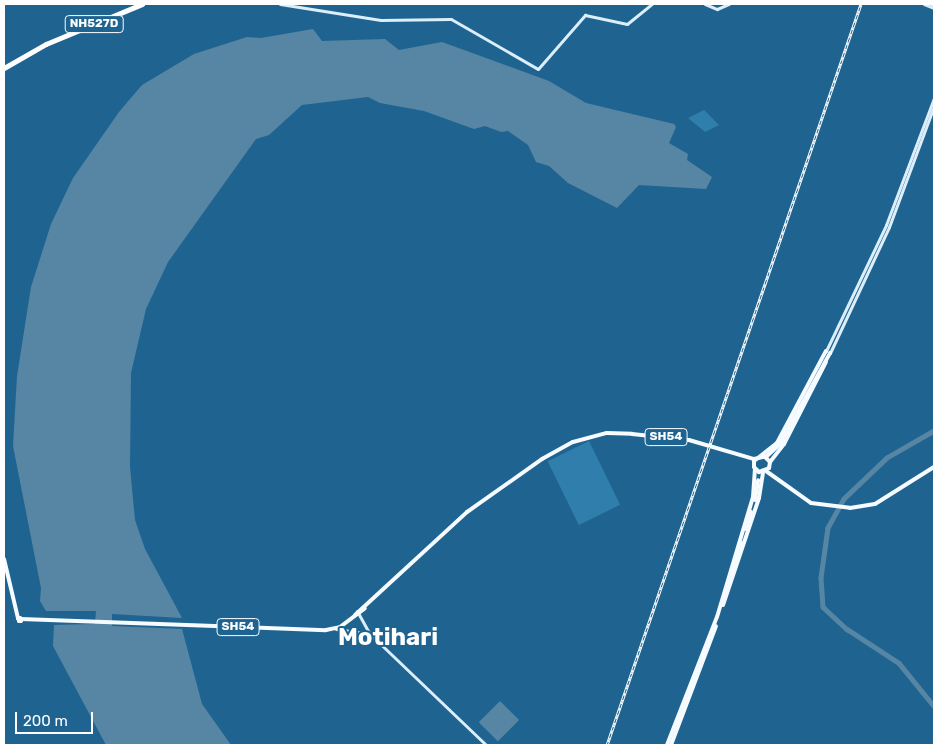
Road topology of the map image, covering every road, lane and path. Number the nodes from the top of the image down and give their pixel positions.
1 (142, 4) edge
2 (280, 4) edge
3 (652, 4) edge
4 (705, 4) edge
5 (729, 4) edge
6 (924, 4) edge
7 (933, 5) edge
8 (4, 68) edge
9 (934, 98) edge
10 (934, 106) edge
11 (828, 352) junction
12 (763, 456) junction
13 (745, 457) junction
14 (770, 462) junction
15 (934, 467) edge
16 (755, 469) junction
17 (765, 472) junction
18 (4, 559) edge
19 (727, 589) junction
20 (357, 613) junction
21 (336, 629) junction
22 (370, 634) junction
23 (486, 745) edge
24 (669, 745) edge

1 - 8 highway, NH527D
2 - 3 street
4 - 5 street
6 - 7 street
9 - 11 street
10 - 11 street
11 - 12 main road
11 - 13 main road
11 - 14 main road
12 - 14 main road
12 - 16 main road
13 - 19 main road
13 - 20 main road, SH54
14 - 17 main road
15 - 17 main road
16 - 17 main road
16 - 19 main road
17 - 19 main road
18 - 21 main road, SH54
19 - 24 main road
20 - 21 main road, SH54
20 - 22 street
21 - 22 street
22 - 23 street

